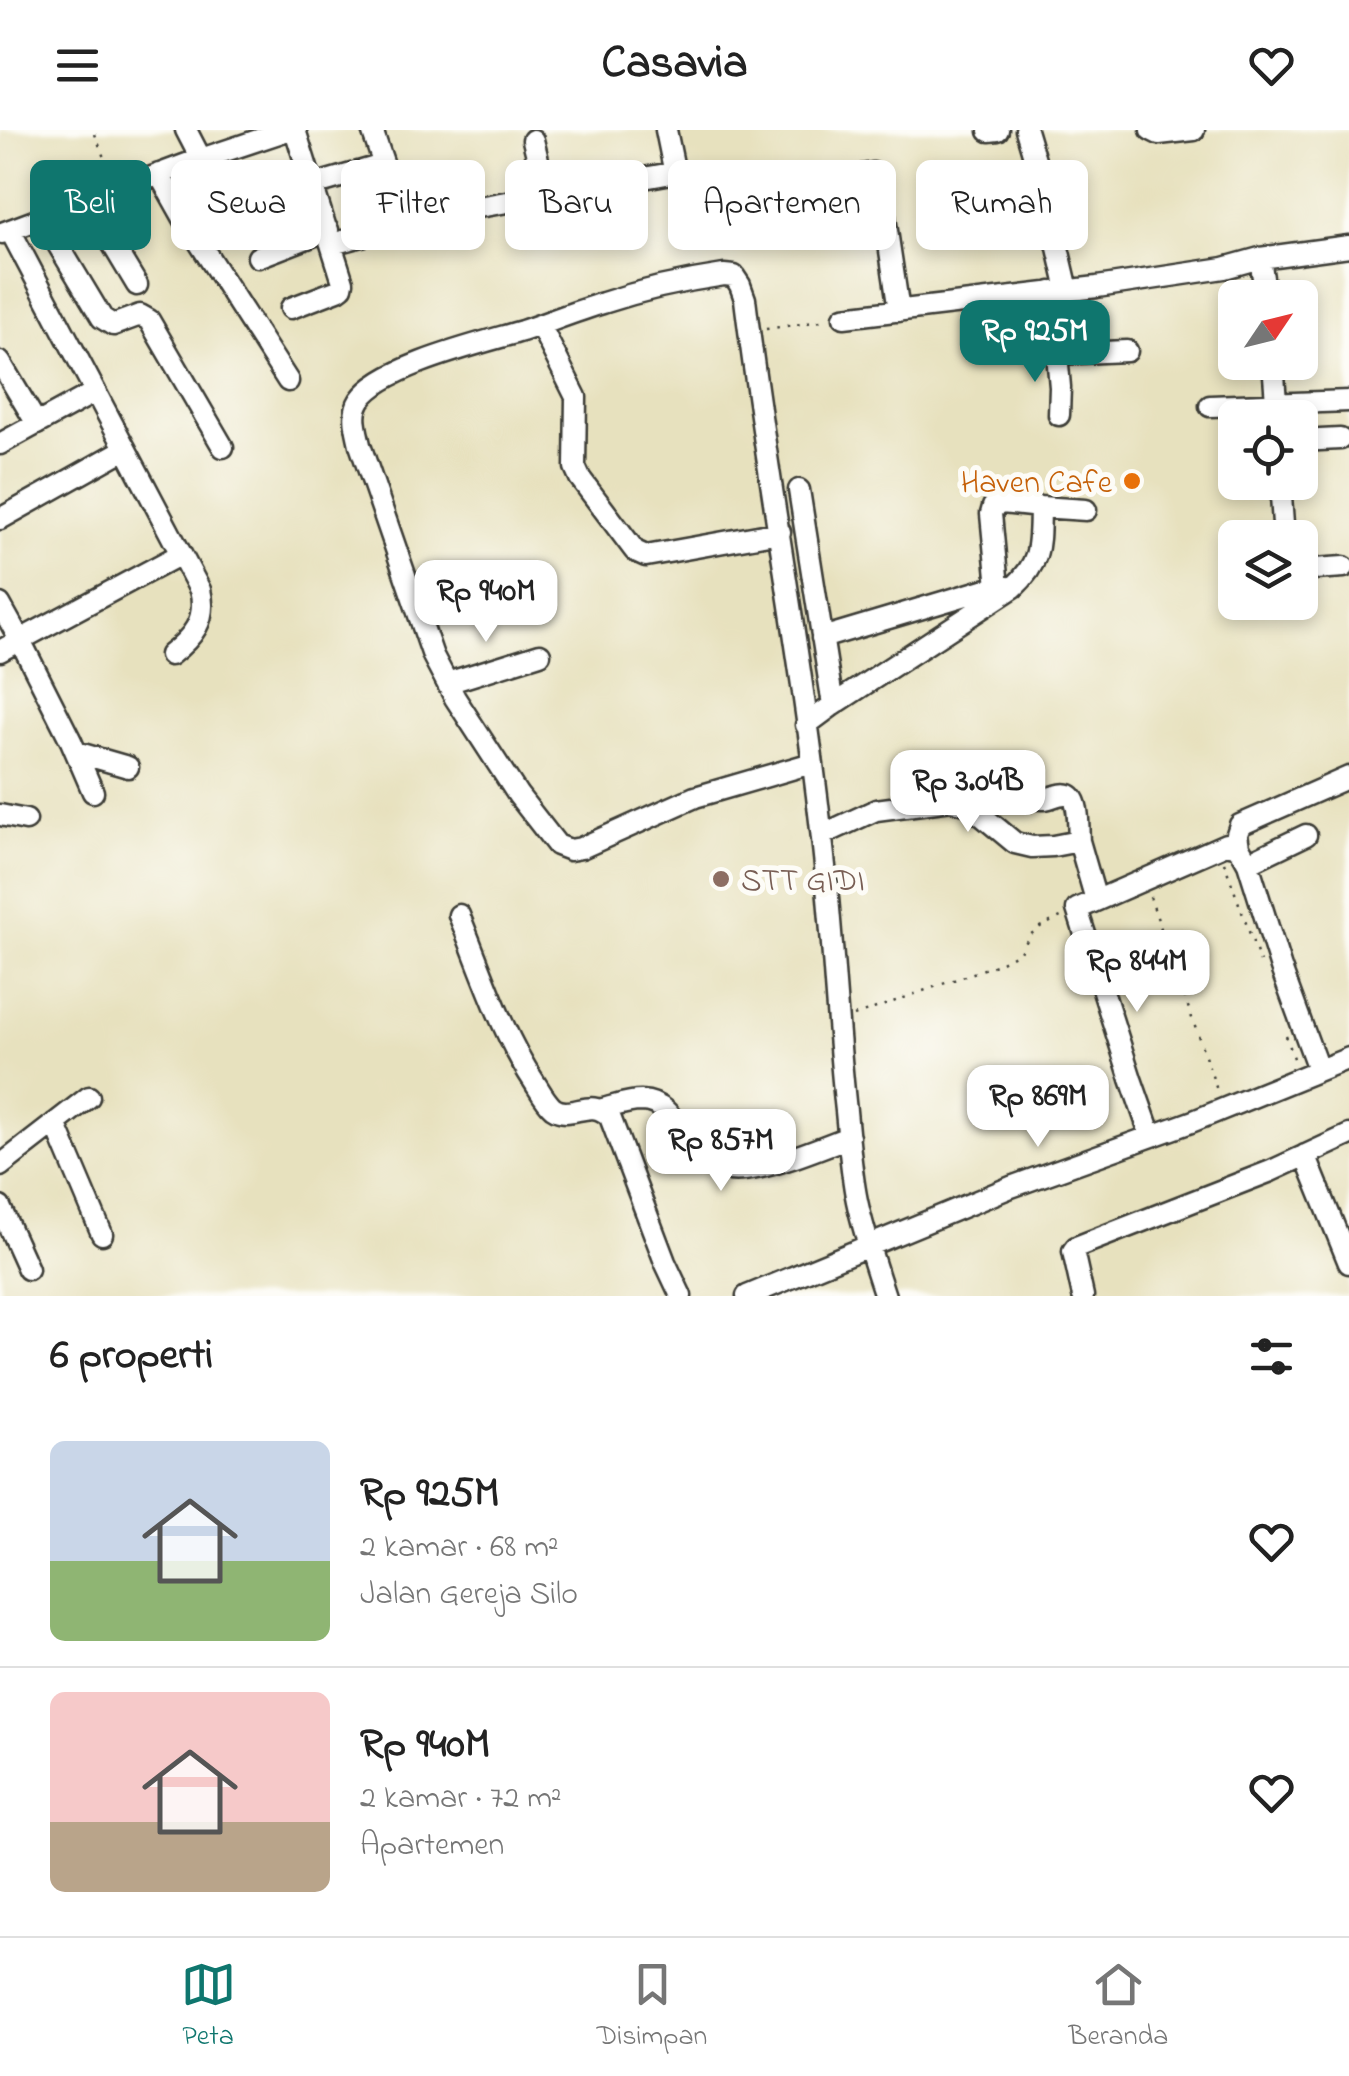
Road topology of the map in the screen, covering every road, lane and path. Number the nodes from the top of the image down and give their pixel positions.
1 (186, 130) edge
2 (292, 130) edge
3 (372, 130) edge
4 (666, 130) edge
5 (998, 130) edge
6 (1026, 130) edge
7 (1151, 130) edge
8 (1194, 130) edge
9 (990, 131) edge
10 (95, 134) dead end
11 (237, 138) edge
12 (533, 140) dead end
13 (201, 159) junction
14 (104, 160) edge
15 (304, 160) edge
16 (538, 160) edge
17 (159, 174) junction
18 (151, 177) edge
19 (321, 177) edge
20 (648, 177) edge
21 (505, 203) edge
22 (321, 210) edge
23 (30, 223) edge
24 (5, 232) edge
25 (330, 237) junction
26 (1349, 246) edge
27 (61, 250) edge
28 (115, 250) edge
29 (890, 250) edge
30 (258, 257) dead end
31 (1260, 258) junction
32 (1263, 280) edge
33 (136, 285) dead end
34 (1060, 291) junction
35 (291, 308) dead end
36 (900, 311) junction
37 (844, 317) joint
38 (540, 325) junction
39 (749, 330) junction
40 (1127, 350) dead end
41 (1057, 354) junction
42 (0, 362) edge
43 (288, 381) dead end
44 (95, 392) junction
45 (1349, 401) edge
46 (1318, 405) edge
47 (1210, 406) dead end
48 (1218, 407) edge
49 (1059, 414) dead end
50 (37, 424) junction
51 (1340, 438) dead end
52 (1318, 439) edge
53 (0, 444) edge
54 (223, 447) dead end
55 (125, 449) junction
56 (798, 490) dead end
57 (1040, 507) junction
58 (1086, 510) dead end
59 (0, 518) edge
60 (780, 532) junction
61 (181, 554) junction
62 (1344, 567) dead end
63 (1318, 569) edge
64 (1006, 587) junction
65 (0, 604) edge
66 (822, 638) junction
67 (20, 640) junction
68 (0, 651) edge
69 (540, 654) dead end
70 (170, 655) dead end
71 (447, 683) junction
72 (833, 705) junction
73 (70, 738) junction
74 (809, 742) junction
75 (128, 767) dead end
76 (1349, 777) edge
77 (94, 792) dead end
78 (950, 800) junction
79 (0, 815) edge
80 (26, 820) dead end
81 (822, 835) junction
82 (1306, 835) dead end
83 (1079, 841) junction
84 (1235, 852) junction
85 (1144, 878) junction
86 (1087, 905) junction
87 (458, 915) dead end
88 (1263, 970) dead end
89 (838, 1021) junction
90 (1282, 1024) dead end
91 (1349, 1058) edge
92 (1309, 1073) junction
93 (89, 1097) dead end
94 (1224, 1108) junction
95 (603, 1109) junction
96 (55, 1123) junction
97 (1349, 1135) edge
98 (1151, 1136) junction
99 (849, 1137) junction
100 (1306, 1155) junction
101 (0, 1166) edge
102 (1, 1211) edge
103 (102, 1234) dead end
104 (869, 1247) junction
105 (1349, 1263) edge
106 (28, 1270) dead end
107 (681, 1296) edge
108 (747, 1296) edge
109 (885, 1296) edge
110 (1084, 1296) edge

1 - 13 street
2 - 11 street
2 - 15 street
3 - 19 street
4 - 20 street
5 - 9 street
6 - 34 street
7 - 8 street
10 - 14 path
11 - 13 street
12 - 16 street
13 - 17 street
17 - 18 street
17 - 43 street
21 - 25 street
22 - 25 street
23 - 24 street
24 - 44 street
25 - 30 street
25 - 35 street
26 - 31 street
27 - 54 street
28 - 33 street
29 - 36 street
31 - 32 street
31 - 34 street
34 - 36 street
34 - 41 street
36 - 37 street
37 - 39 path
38 - 39 street
38 - 60 street
38 - 71 street
39 - 60 street
40 - 41 street
41 - 49 street
42 - 50 street
44 - 50 street
44 - 55 street
45 - 46 street
47 - 48 street
50 - 53 street
51 - 52 street
55 - 59 street
55 - 61 street
56 - 66 street
57 - 58 street
57 - 64 street
57 - 64 street
60 - 74 street
61 - 67 street
61 - 70 street
62 - 63 street
64 - 66 street
64 - 72 street
65 - 67 street
66 - 72 street
67 - 68 street
67 - 73 street
69 - 71 street
71 - 74 street
72 - 74 street
73 - 75 street
73 - 77 street
74 - 81 street
76 - 84 street
78 - 81 street
78 - 83 street
78 - 83 street
79 - 80 street
81 - 89 street
82 - 84 street
83 - 86 street
84 - 85 street
84 - 88 path
84 - 92 street
85 - 86 street
85 - 94 path
86 - 89 path
86 - 98 street
87 - 95 street
89 - 99 street
90 - 92 path
91 - 92 street
92 - 94 street
93 - 96 street
94 - 98 street
95 - 99 street
95 - 107 street
96 - 101 street
96 - 103 street
97 - 100 street
98 - 104 street
99 - 104 street
100 - 105 street
100 - 110 street
102 - 106 street
104 - 108 street
104 - 109 street

